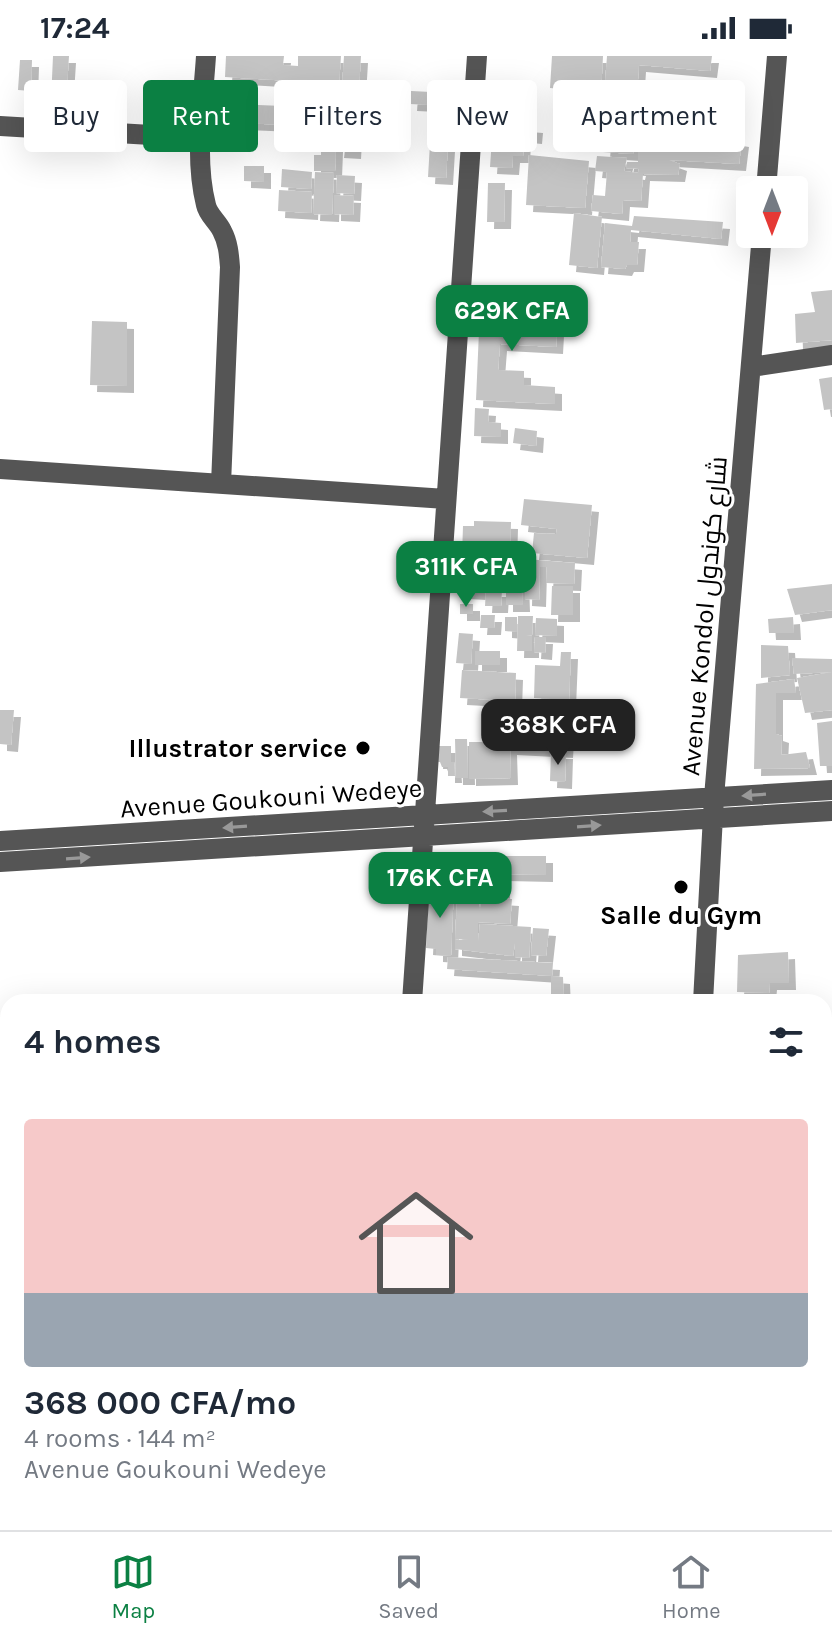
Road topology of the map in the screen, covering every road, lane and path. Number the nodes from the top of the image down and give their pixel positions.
1 (206, 56) edge
2 (477, 56) edge
3 (777, 56) edge
4 (205, 80) edge
5 (0, 126) edge
6 (143, 135) edge
7 (201, 152) edge
8 (767, 176) edge
9 (761, 248) edge
10 (832, 355) edge
11 (751, 367) junction
12 (0, 469) edge
13 (221, 484) junction
14 (446, 499) junction
15 (832, 790) edge
16 (714, 797) junction
17 (832, 811) edge
18 (425, 815) junction
19 (713, 819) junction
20 (424, 836) junction
21 (0, 841) edge
22 (0, 862) edge
23 (413, 994) edge
24 (703, 994) edge

1 - 4 street
2 - 14 street
3 - 8 street
5 - 6 street
7 - 13 street
9 - 11 street, Avenue Kondol شارع كوندول
10 - 11 street
11 - 16 street, Avenue Kondol شارع كوندول
12 - 13 street
13 - 14 street
14 - 18 street
15 -> 16 street, Avenue Goukouni Wedeye
16 -> 18 street, Avenue Goukouni Wedeye
16 - 19 street, Avenue Kondol شارع كوندول
17 - 19 street, Avenue Goukouni Wedeye
18 - 20 street
18 -> 21 street, Avenue Goukouni Wedeye
20 -> 19 street, Avenue Goukouni Wedeye
19 - 24 street, Avenue Kondol شارع كوندول
22 -> 20 street, Avenue Goukouni Wedeye
20 - 23 street

